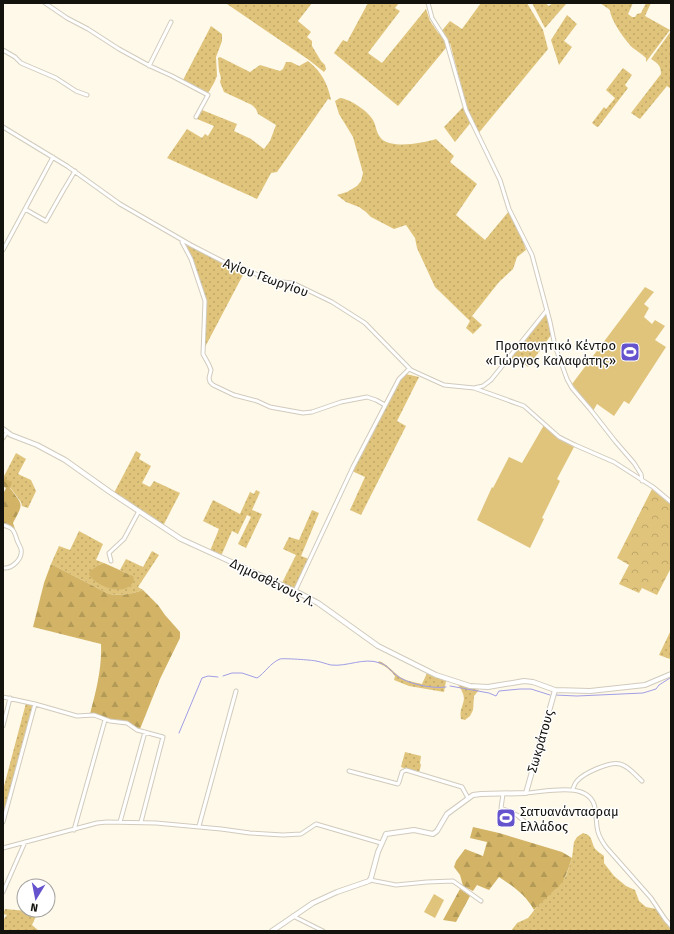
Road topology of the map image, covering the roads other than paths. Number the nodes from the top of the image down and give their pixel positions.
1 (45, 3) edge
2 (428, 3) edge
3 (171, 22) dead end
4 (3, 50) edge
5 (148, 66) junction
6 (87, 95) dead end
7 (196, 117) dead end
8 (3, 127) edge
9 (54, 156) junction
10 (75, 171) junction
11 (25, 209) junction
12 (180, 240) junction
13 (3, 250) edge
14 (547, 310) junction
15 (409, 369) junction
16 (474, 388) junction
17 (385, 404) junction
18 (5, 430) edge
19 (3, 438) edge
20 (642, 481) junction
21 (671, 502) edge
22 (139, 510) junction
23 (3, 525) edge
24 (111, 561) dead end
25 (3, 568) edge
26 (295, 591) junction
27 (670, 675) edge
28 (555, 690) junction
29 (236, 691) dead end
30 (3, 697) edge
31 (10, 698) junction
32 (35, 704) junction
33 (105, 720) junction
34 (3, 726) edge
35 (145, 732) junction
36 (349, 771) dead end
37 (642, 781) dead end
38 (573, 789) junction
39 (526, 793) junction
40 (503, 794) junction
41 (468, 798) junction
42 (3, 822) edge
43 (120, 822) junction
44 (141, 822) junction
45 (525, 822) dead end
46 (199, 826) junction
47 (74, 830) junction
48 (25, 842) junction
49 (381, 843) junction
50 (3, 848) edge
51 (370, 880) junction
52 (3, 892) edge
53 (481, 900) dead end
54 (292, 916) junction
55 (671, 926) edge
56 (272, 931) edge
57 (323, 931) edge

1 - 5 street
2 - 14 street
3 - 5 street
4 - 6 street
5 - 7 street
8 - 9 street, Αγίου Γεωργίου
9 - 10 street, Αγίου Γεωργίου
9 - 11 street
10 - 11 street
10 - 12 street, Αγίου Γεωργίου
11 - 13 street
12 - 15 street, Αγίου Γεωργίου
12 - 17 street
14 - 16 street
14 - 20 street
15 - 16 street, Αγίου Γεωργίου
15 - 17 street
16 - 20 street, Αγίου Γεωργίου
17 - 26 street
18 - 19 street
18 - 22 street, Δημοσθένους Λ.
20 - 21 street, Αγίου Γεωργίου
22 - 24 street
22 - 26 street, Δημοσθένους Λ.
23 - 25 street
26 - 28 street, Δημοσθένους Λ.
27 - 28 street, Δημοσθένους Λ.
28 - 39 street, Σωκράτους
29 - 46 street
30 - 31 street
31 - 32 street
31 - 34 street
32 - 33 street
32 - 42 street
33 - 35 street
33 - 47 street
35 - 43 street
35 - 44 street
36 - 41 street
37 - 38 street
38 - 39 street
38 - 55 street
39 - 40 street
40 - 41 street
40 - 45 street
41 - 49 street
43 - 44 street
43 - 47 street
44 - 46 street
46 - 49 street
47 - 48 street
48 - 50 street
48 - 52 street
49 - 51 street
51 - 53 street
51 - 54 street
54 - 56 street
54 - 57 street

